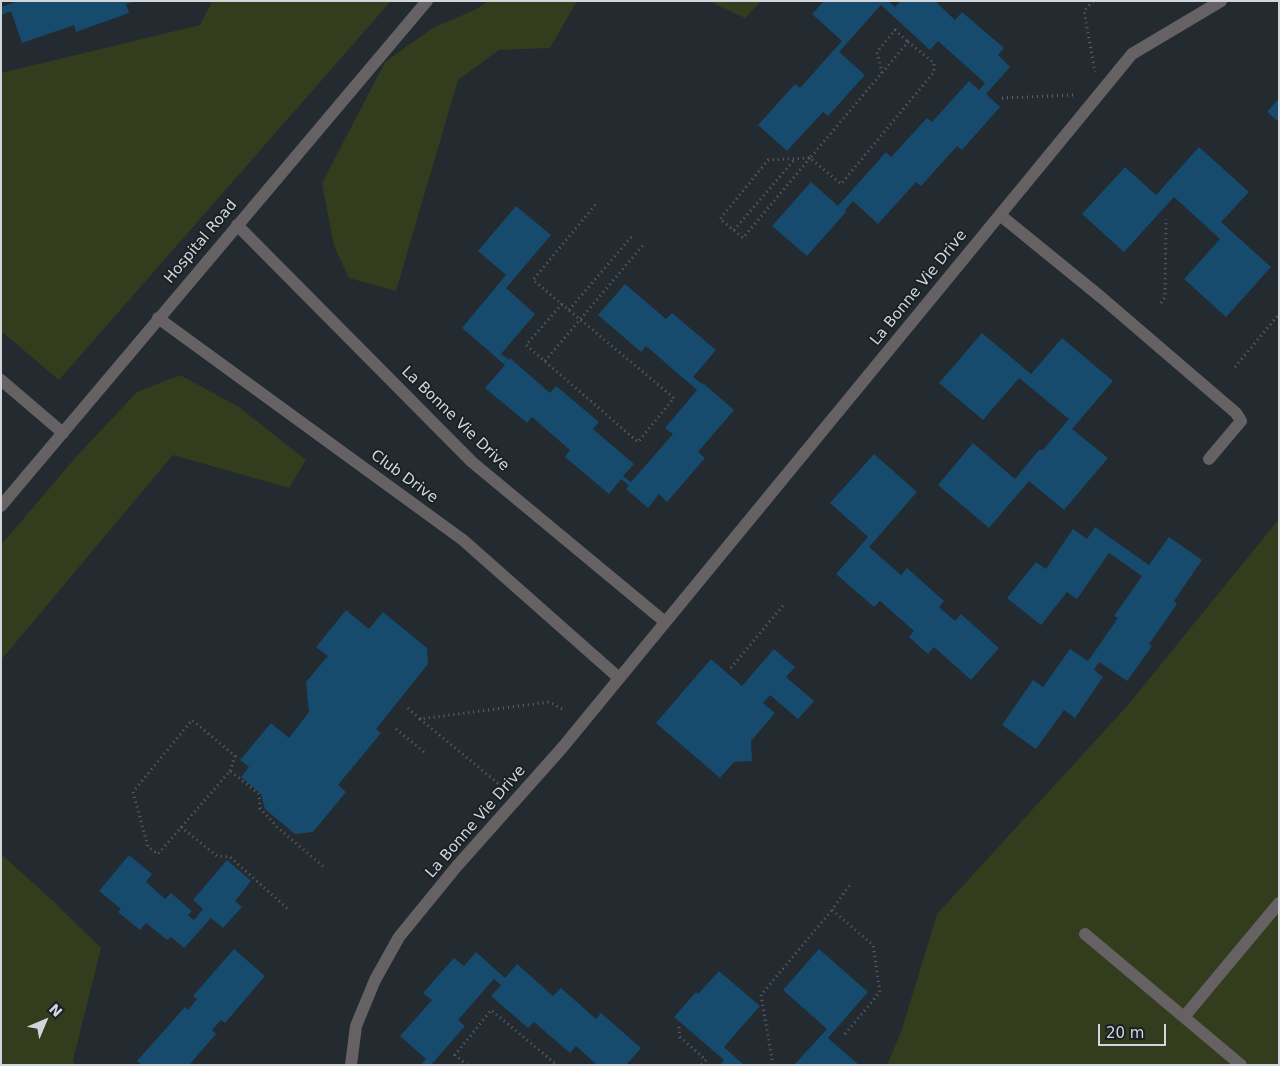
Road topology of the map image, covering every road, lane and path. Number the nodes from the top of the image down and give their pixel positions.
1 (427, 1) edge
2 (1093, 1) edge
3 (1221, 1) edge
4 (908, 42) junction
5 (882, 74) junction
6 (1096, 77) dead end
7 (1098, 95) junction
8 (1002, 98) dead end
9 (810, 158) junction
10 (795, 159) junction
11 (596, 204) dead end
12 (1000, 215) junction
13 (1166, 219) dead end
14 (237, 225) junction
15 (734, 231) junction
16 (634, 235) dead end
17 (644, 244) dead end
18 (1161, 303) dead end
19 (562, 304) junction
20 (569, 310) junction
21 (1279, 314) edge
22 (158, 318) junction
23 (580, 320) junction
24 (545, 362) junction
25 (1235, 367) dead end
26 (1, 380) edge
27 (63, 433) junction
28 (1209, 459) dead end
29 (1, 506) edge
30 (784, 603) dead end
31 (665, 622) junction
32 (731, 668) dead end
33 (619, 678) junction
34 (408, 708) dead end
35 (564, 710) dead end
36 (420, 719) junction
37 (396, 728) dead end
38 (424, 752) dead end
39 (230, 771) junction
40 (500, 785) dead end
41 (181, 827) junction
42 (325, 868) dead end
43 (851, 884) dead end
44 (1279, 903) edge
45 (289, 910) dead end
46 (832, 910) junction
47 (1085, 934) dead end
48 (1184, 1017) junction
49 (679, 1027) dead end
50 (845, 1034) dead end
51 (351, 1065) edge
52 (467, 1065) edge
53 (557, 1065) edge
54 (701, 1065) edge
55 (773, 1065) edge
56 (1240, 1065) edge

1 - 14 street, Hospital Road
2 - 6 path
3 - 7 street, La Bonne Vie Drive
4 - 5 path
4 - 5 path
4 - 9 path
5 - 9 path
7 - 8 path
7 - 12 street, La Bonne Vie Drive
9 - 10 path
9 - 15 path
10 - 15 path
10 - 15 path
11 - 19 path
12 - 28 street
12 - 31 street, La Bonne Vie Drive
13 - 18 path
14 - 22 street, Hospital Road
14 - 31 street, La Bonne Vie Drive
16 - 20 path
17 - 23 path
19 - 20 path
19 - 24 path
20 - 23 path
21 - 25 path
22 - 27 street, Hospital Road
22 - 33 street, Club Drive
23 - 24 path
23 - 24 path
26 - 27 street
27 - 29 street, Hospital Road
30 - 32 path
31 - 33 street, La Bonne Vie Drive
33 - 51 street, La Bonne Vie Drive
34 - 36 path
35 - 36 path
36 - 40 path
37 - 38 path
39 - 41 path
39 - 41 path
39 - 42 path
41 - 45 path
43 - 46 path
44 - 48 street
46 - 50 path
46 - 55 path
47 - 48 street
48 - 56 street
49 - 54 path
52 - 53 path

